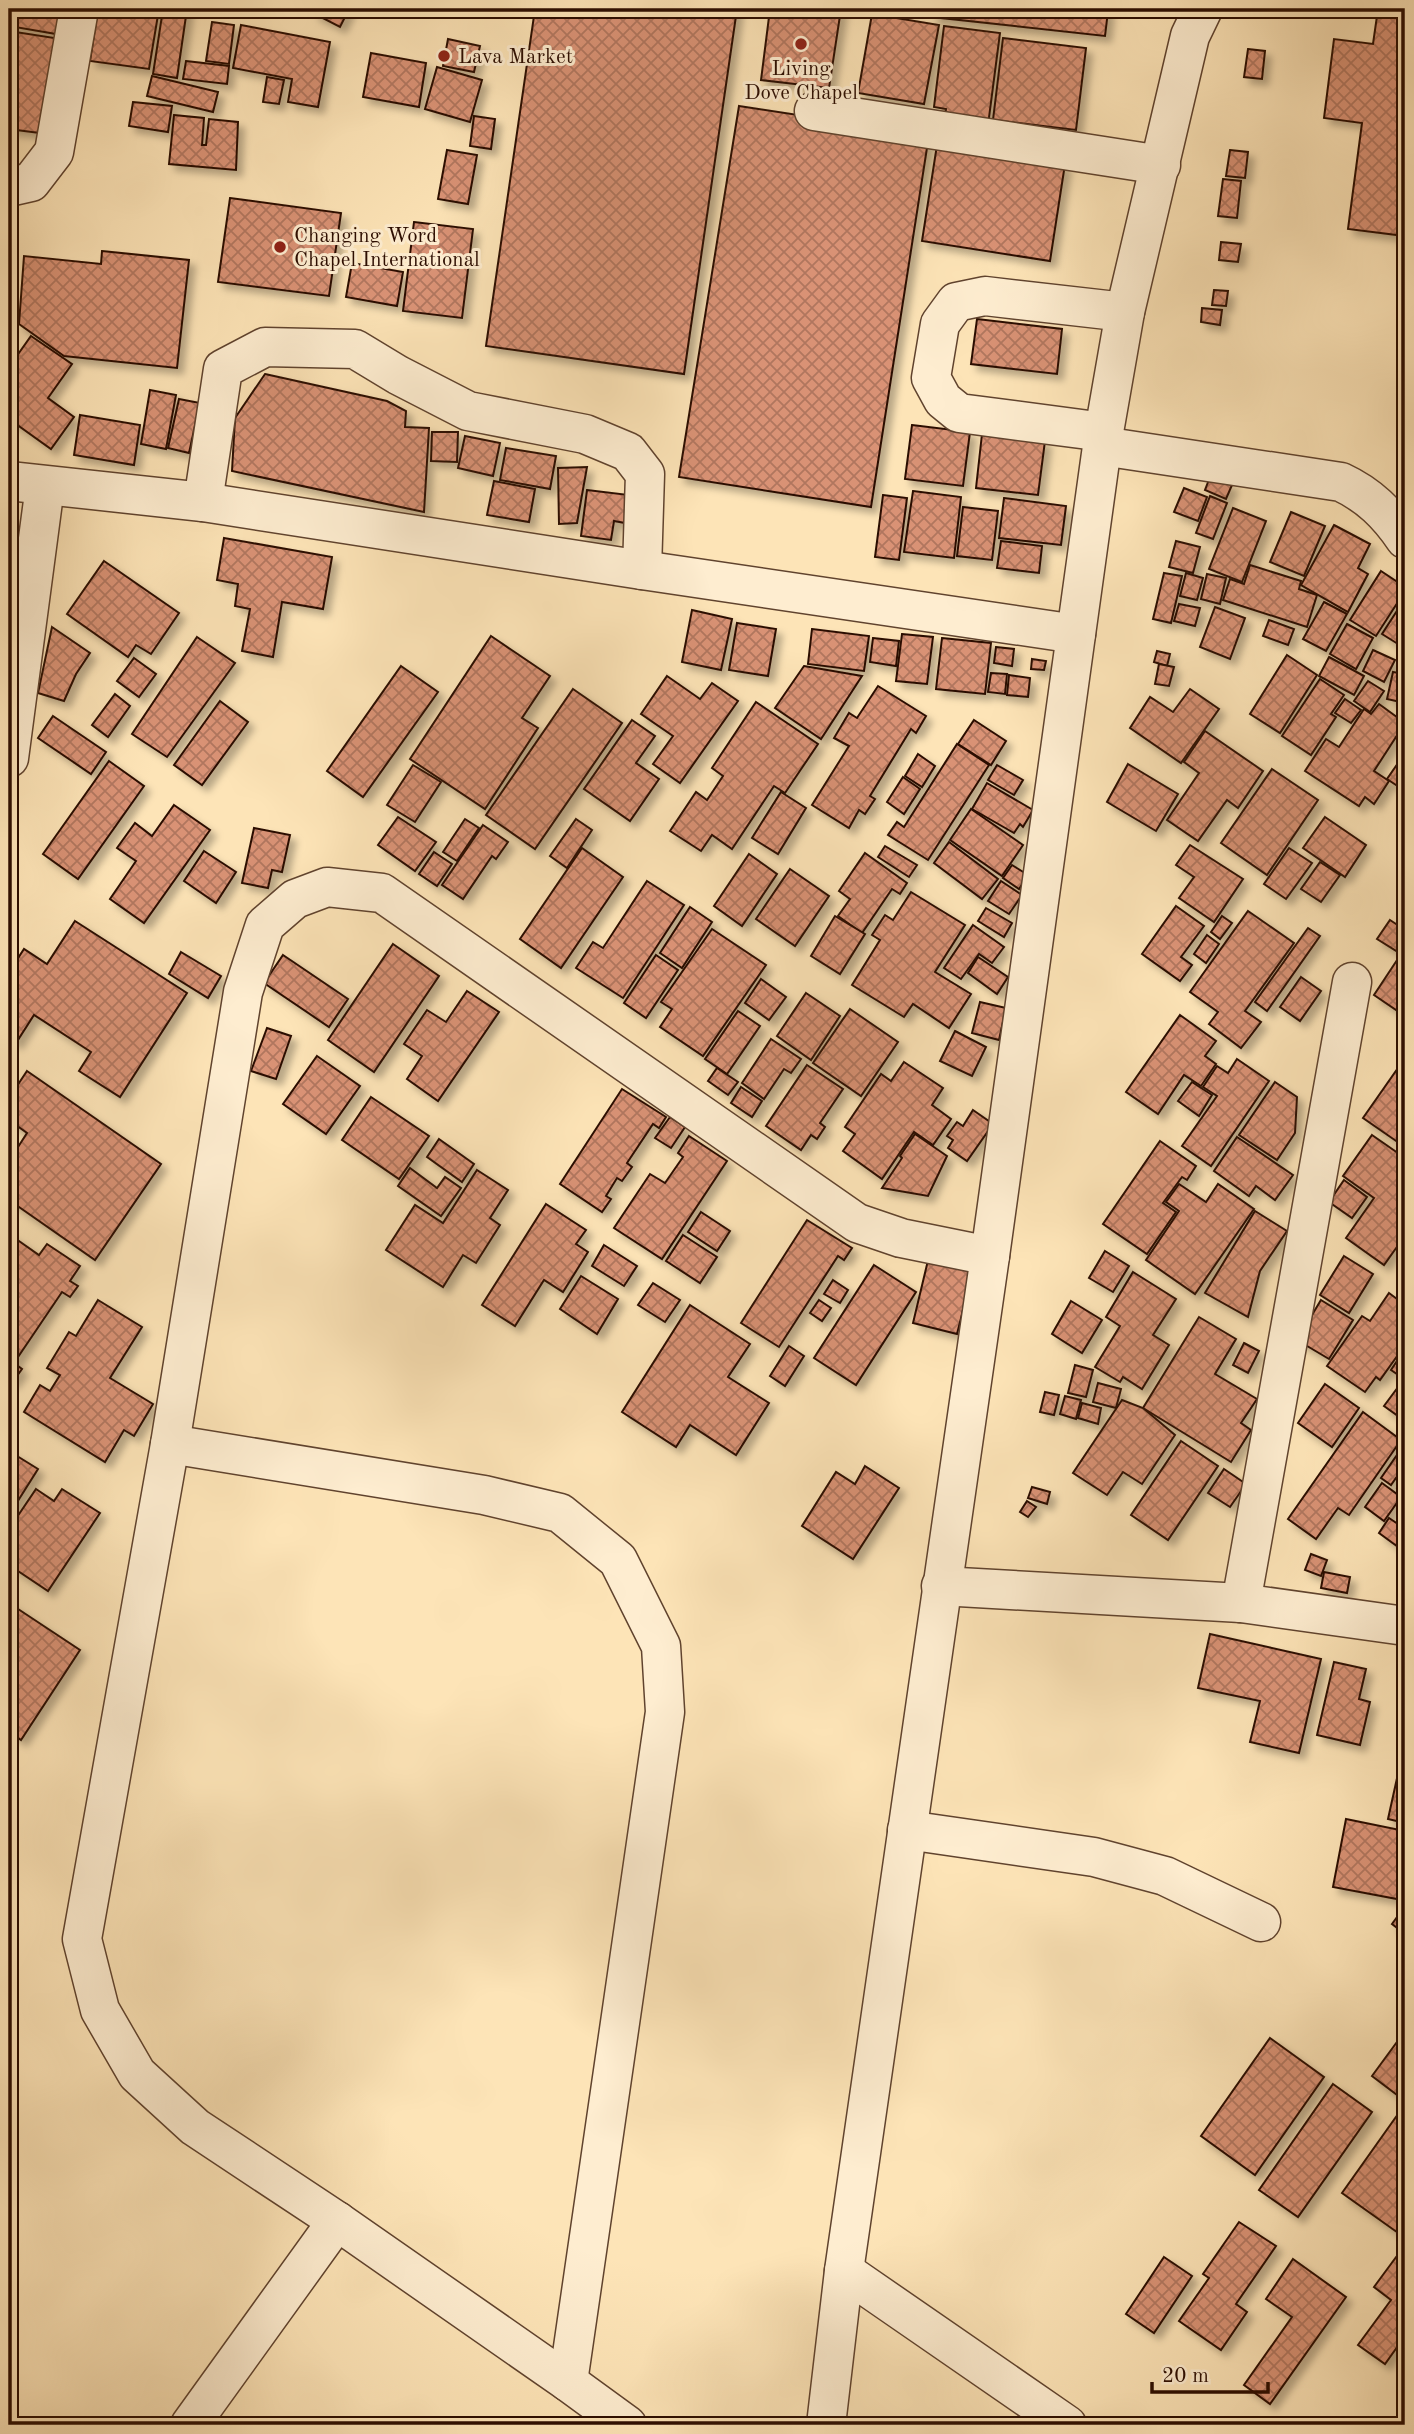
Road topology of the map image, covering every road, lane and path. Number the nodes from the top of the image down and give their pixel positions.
1 (79, 9) edge
2 (1192, 18) edge
3 (814, 111) dead end
4 (1161, 165) junction
5 (9, 187) edge
6 (1125, 312) junction
7 (1102, 439) junction
8 (27, 483) edge
9 (204, 502) junction
10 (1405, 539) edge
11 (642, 570) junction
12 (1076, 634) junction
13 (9, 758) edge
14 (1352, 982) dead end
15 (990, 1256) junction
16 (170, 1444) junction
17 (941, 1586) junction
18 (1241, 1603) junction
19 (1405, 1626) edge
20 (907, 1830) junction
21 (1261, 1922) dead end
22 (337, 2221) junction
23 (844, 2271) junction
24 (568, 2382) junction
25 (190, 2425) edge
26 (626, 2425) edge
27 (826, 2425) edge
28 (1067, 2425) edge

1 - 5 street
2 - 4 street
3 - 4 street
4 - 6 street
6 - 7 street
6 - 7 street
7 - 10 street
7 - 12 street
8 - 9 street
8 - 13 street
9 - 11 street
9 - 11 street
11 - 12 street
12 - 15 street
14 - 18 street
15 - 16 street
15 - 17 street
16 - 22 street
16 - 24 street
17 - 18 street
17 - 20 street
18 - 19 street
20 - 21 street
20 - 23 street
22 - 24 street
22 - 25 street
23 - 27 street
23 - 28 street
24 - 26 street

